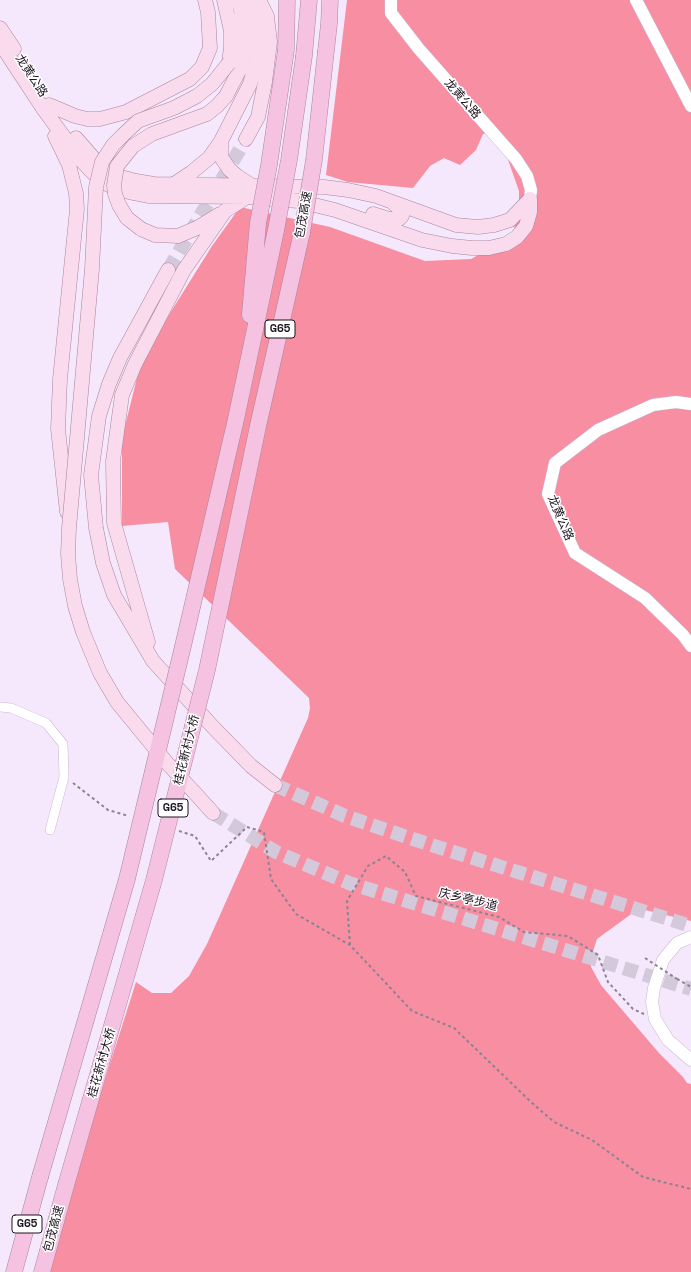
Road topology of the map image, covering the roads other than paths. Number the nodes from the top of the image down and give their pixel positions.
1 (205, 0) edge
2 (224, 0) edge
3 (238, 0) edge
4 (250, 0) edge
5 (259, 0) edge
6 (287, 0) edge
7 (309, 0) edge
8 (331, 0) edge
9 (391, 0) edge
10 (636, 0) edge
11 (0, 28) edge
12 (0, 43) edge
13 (45, 106) junction
14 (691, 106) edge
15 (246, 139) tunnel mouth
16 (222, 141) junction
17 (175, 184) junction
18 (249, 191) junction
19 (148, 196) junction
20 (530, 199) junction
21 (391, 201) junction
22 (317, 206) junction
23 (225, 211) junction
24 (168, 270) tunnel mouth
25 (247, 364) junction
26 (691, 404) edge
27 (258, 426) joint
28 (69, 528) junction
29 (691, 646) edge
30 (153, 661) junction
31 (0, 707) edge
32 (275, 785) tunnel mouth
33 (213, 813) tunnel mouth
34 (50, 830) dead end
35 (691, 937) edge
36 (691, 1060) edge
37 (66, 1185) joint
38 (14, 1272) edge
39 (42, 1272) edge

1 - 13 main road
2 - 28 main road, bridge
3 - 23 main road, bridge
4 - 16 main road
5 - 15 main road
6 - 25 highway, bridge
7 - 25 highway, 包茂高速 / G65, bridge
8 - 27 highway, 包茂高速 / G65, bridge
9 - 20 main road, 龙黄公路
10 - 14 main road
11 - 13 main road, 龙黄公路
12 - 13 main road, 龙黄公路
13 - 17 main road
13 - 19 main road
13 - 28 main road, bridge
16 - 17 main road
16 - 18 main road
17 - 18 main road
17 - 19 main road
18 - 19 main road
18 - 21 main road
18 - 22 main road
18 - 23 main road
20 - 21 main road
20 - 22 main road
21 - 22 main road
23 - 30 main road
24 - 30 main road
25 - 38 highway, 包茂高速 / G65, bridge
26 - 29 main road, 龙黄公路
27 - 37 highway, 桂花新村大桥 / G65, bridge
28 - 33 main road, bridge
30 - 32 main road, bridge
31 - 34 street
35 - 36 main road
37 - 39 highway, 包茂高速 / G65

